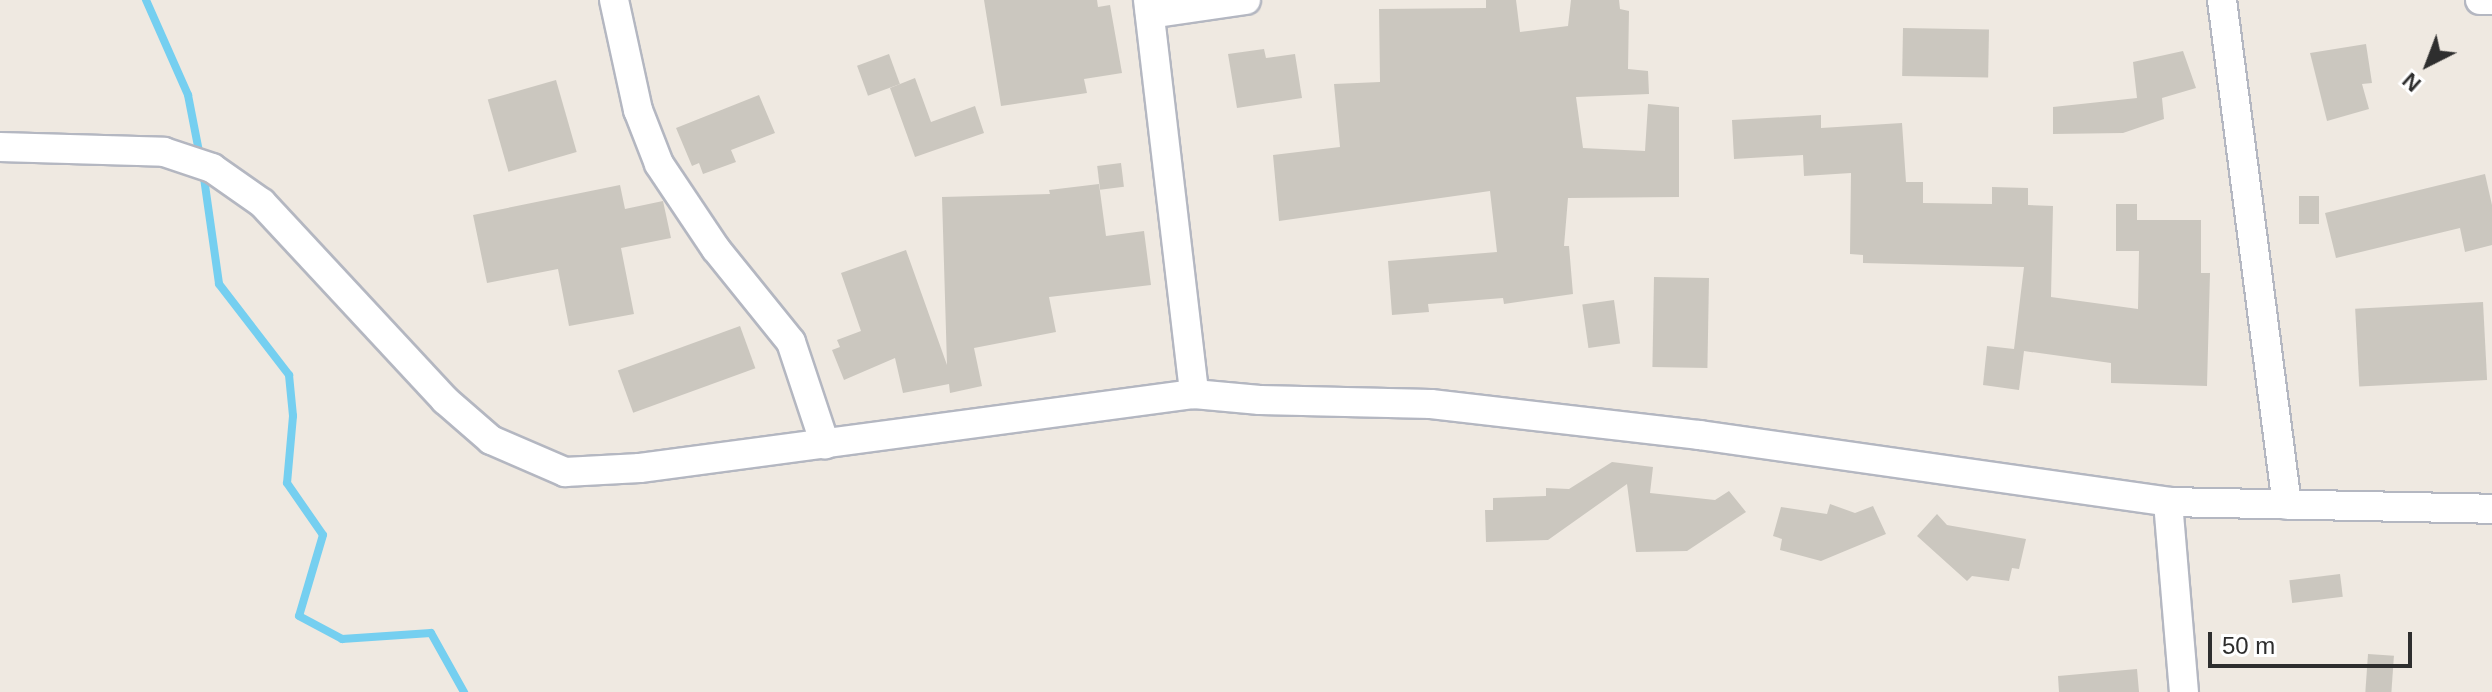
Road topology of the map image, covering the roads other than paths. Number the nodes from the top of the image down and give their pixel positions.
1 (614, 0) edge
2 (1246, 0) edge
3 (2222, 0) edge
4 (2480, 0) edge
5 (2492, 0) edge
6 (1149, 7) edge
7 (0, 147) edge
8 (1194, 394) junction
9 (825, 444) junction
10 (2168, 502) junction
11 (2287, 505) junction
12 (2492, 509) edge
13 (2184, 692) edge

1 - 9 street
2 - 6 street
3 - 11 street
4 - 5 street
6 - 8 street
7 - 9 street
8 - 9 street
8 - 10 street
10 - 11 street
10 - 13 street
11 - 12 street

